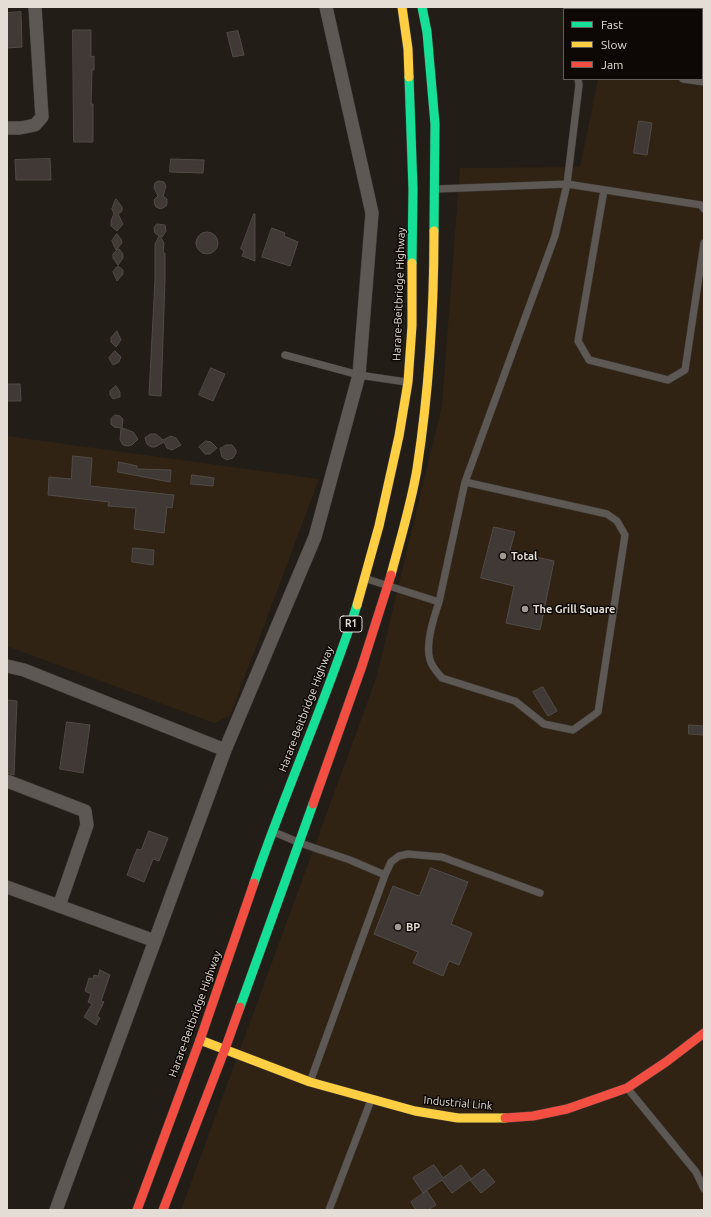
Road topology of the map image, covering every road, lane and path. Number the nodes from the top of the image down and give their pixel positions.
1 (35, 7) edge
2 (326, 7) edge
3 (402, 7) edge
4 (423, 7) edge
5 (578, 80) edge
6 (690, 80) edge
7 (704, 82) edge
8 (7, 128) edge
9 (567, 184) junction
10 (424, 189) junction
11 (604, 190) junction
12 (704, 209) edge
13 (704, 243) edge
14 (285, 355) dead end
15 (359, 375) junction
16 (408, 382) junction
17 (465, 482) junction
18 (365, 578) junction
19 (388, 585) junction
20 (439, 602) junction
21 (7, 666) edge
22 (225, 750) junction
23 (7, 781) edge
24 (272, 831) junction
25 (300, 843) junction
26 (385, 875) junction
27 (7, 887) edge
28 (540, 893) dead end
29 (59, 906) junction
30 (155, 941) junction
31 (704, 1033) edge
32 (200, 1040) junction
33 (225, 1049) junction
34 (310, 1082) junction
35 (627, 1088) junction
36 (371, 1100) junction
37 (704, 1189) edge
38 (56, 1210) edge
39 (137, 1210) edge
40 (163, 1210) edge
41 (329, 1210) edge

1 - 8 street
2 - 15 street
3 - 10 main road, Harare-Beitbridge Highway / R1
4 - 10 main road, Harare-Beitbridge Highway / R1
5 - 9 lane
6 - 7 lane
9 - 10 lane
9 - 11 lane
9 - 17 lane
10 - 16 main road, Harare-Beitbridge Highway / R1
10 - 19 main road, Harare-Beitbridge Highway / R1
11 - 12 lane
11 - 13 lane
14 - 15 lane
15 - 16 lane
15 - 22 street
16 - 18 main road, Harare-Beitbridge Highway / R1
17 - 20 lane
17 - 20 lane
18 - 19 lane
18 - 24 main road, Harare-Beitbridge Highway / R1
19 - 20 lane
19 - 25 main road, Harare-Beitbridge Highway / R1
21 - 22 street
22 - 30 street
23 - 29 street
24 - 25 lane
24 - 32 main road, Harare-Beitbridge Highway / R1
25 - 26 lane
25 - 33 main road, Harare-Beitbridge Highway / R1
26 - 28 lane
26 - 34 lane
27 - 29 street
29 - 30 street
30 - 38 street
31 - 35 main road, Industrial Link
32 - 33 main road, Industrial Link
32 - 39 main road, Harare-Beitbridge Highway / R1
33 - 34 main road, Industrial Link
33 - 40 main road, Harare-Beitbridge Highway / R1
34 - 36 main road, Industrial Link
35 - 36 main road, Industrial Link
35 - 37 lane
36 - 41 lane

